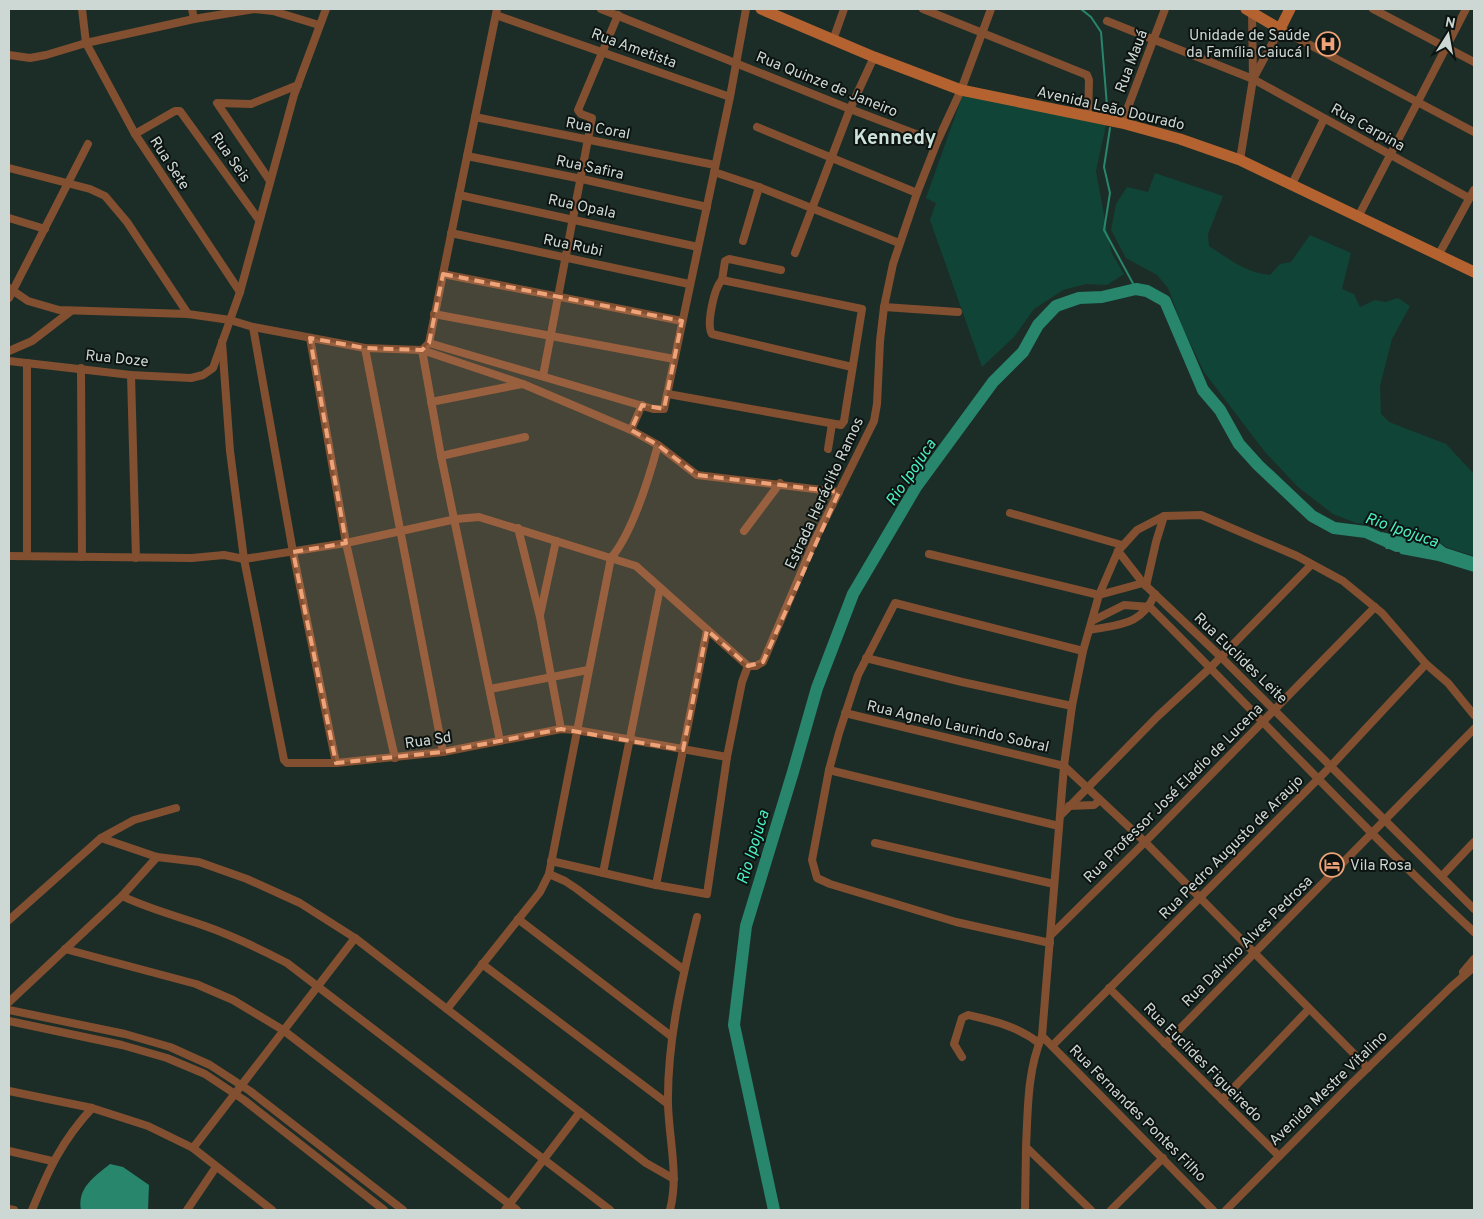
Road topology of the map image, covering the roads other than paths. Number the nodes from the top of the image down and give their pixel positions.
1 (82, 9) edge
2 (192, 9) edge
3 (326, 9) edge
4 (601, 9) edge
5 (746, 9) edge
6 (761, 9) edge
7 (844, 9) edge
8 (923, 9) edge
9 (991, 9) edge
10 (1165, 9) edge
11 (1290, 9) edge
12 (1373, 9) edge
13 (1466, 9) edge
14 (1250, 10) edge
15 (496, 12) edge
16 (618, 14) junction
17 (194, 19) junction
18 (1107, 21) dead end
19 (319, 25) junction
20 (1280, 29) junction
21 (981, 33) junction
22 (1154, 39) junction
23 (832, 40) junction
24 (86, 43) junction
25 (1446, 48) junction
26 (603, 51) junction
27 (9, 55) edge
28 (874, 57) junction
29 (736, 62) junction
30 (1474, 62) edge
31 (1253, 79) junction
32 (298, 85) junction
33 (961, 90) junction
34 (730, 97) junction
35 (1418, 101) junction
36 (850, 109) junction
37 (1088, 116) junction
38 (475, 117) junction
39 (1324, 118) junction
40 (1122, 123) junction
41 (756, 127) dead end
42 (1474, 132) edge
43 (135, 134) junction
44 (588, 140) junction
45 (937, 142) junction
46 (88, 144) dead end
47 (467, 156) junction
48 (1390, 156) junction
49 (831, 158) junction
50 (1240, 160) junction
51 (9, 168) edge
52 (714, 168) junction
53 (582, 179) junction
54 (270, 181) junction
55 (69, 183) junction
56 (1292, 184) junction
57 (759, 187) junction
58 (1474, 190) edge
59 (917, 193) junction
60 (459, 195) junction
61 (1470, 198) junction
62 (707, 207) junction
63 (812, 207) junction
64 (1358, 217) junction
65 (9, 218) edge
66 (574, 218) junction
67 (259, 220) junction
68 (45, 229) junction
69 (451, 233) junction
70 (743, 241) dead end
71 (899, 244) junction
72 (698, 247) junction
73 (795, 253) dead end
74 (1439, 254) junction
75 (565, 258) junction
76 (780, 270) dead end
77 (1474, 272) edge
78 (443, 274) junction
79 (722, 280) junction
80 (689, 284) junction
81 (10, 292) edge
82 (240, 292) junction
83 (557, 295) junction
84 (884, 307) junction
85 (71, 311) junction
86 (958, 312) dead end
87 (188, 314) junction
88 (434, 314) junction
89 (230, 320) junction
90 (682, 321) junction
91 (253, 327) junction
92 (550, 334) junction
93 (310, 338) junction
94 (222, 342) junction
95 (429, 343) junction
96 (366, 348) junction
97 (422, 350) junction
98 (9, 351) edge
99 (674, 359) junction
100 (9, 361) edge
101 (26, 363) junction
102 (852, 367) junction
103 (81, 368) junction
104 (131, 375) junction
105 (543, 376) junction
106 (523, 384) junction
107 (668, 394) junction
108 (431, 402) junction
109 (642, 405) junction
110 (832, 424) junction
111 (631, 430) junction
112 (525, 437) dead end
113 (658, 444) junction
114 (828, 449) dead end
115 (441, 456) junction
116 (780, 483) junction
117 (838, 492) junction
118 (1010, 513) dead end
119 (1164, 516) junction
120 (456, 519) junction
121 (518, 528) junction
122 (744, 530) dead end
123 (400, 532) junction
124 (556, 541) junction
125 (346, 543) junction
126 (1120, 548) junction
127 (293, 552) junction
128 (929, 554) dead end
129 (9, 556) edge
130 (27, 556) junction
131 (82, 557) junction
132 (136, 558) junction
133 (611, 558) junction
134 (244, 559) junction
135 (1311, 565) junction
136 (1145, 584) junction
137 (660, 588) junction
138 (1155, 594) junction
139 (1099, 595) junction
140 (1150, 607) junction
141 (1375, 607) junction
142 (540, 617) junction
143 (1092, 621) junction
144 (707, 630) junction
145 (1090, 630) junction
146 (1084, 651) junction
147 (1221, 657) junction
148 (866, 658) junction
149 (1426, 664) junction
150 (748, 666) junction
151 (1210, 668) junction
152 (588, 670) junction
153 (551, 678) junction
154 (490, 689) junction
155 (1072, 706) junction
156 (1275, 710) junction
157 (846, 714) junction
158 (1474, 715) edge
159 (1264, 721) junction
160 (561, 729) junction
161 (1474, 729) edge
162 (576, 730) junction
163 (630, 740) junction
164 (500, 741) junction
165 (682, 750) junction
166 (443, 752) junction
167 (727, 757) junction
168 (395, 758) junction
169 (336, 763) junction
170 (1064, 766) junction
171 (1331, 766) junction
172 (829, 770) junction
173 (1320, 778) junction
174 (1088, 787) junction
175 (1099, 801) junction
176 (1069, 806) junction
177 (176, 808) dead end
178 (1061, 815) junction
179 (1386, 820) junction
180 (1059, 826) junction
181 (1372, 834) junction
182 (101, 838) junction
183 (1146, 842) junction
184 (1474, 842) edge
185 (875, 843) dead end
186 (157, 857) junction
187 (551, 861) junction
188 (603, 873) junction
189 (549, 874) junction
190 (1442, 876) junction
191 (1054, 884) junction
192 (656, 885) junction
193 (122, 896) junction
194 (1200, 896) junction
195 (1474, 909) edge
196 (697, 917) dead end
197 (518, 919) junction
198 (9, 920) edge
199 (1474, 932) edge
200 (1052, 934) junction
201 (355, 938) junction
202 (1050, 943) junction
203 (65, 949) junction
204 (1254, 950) junction
205 (1474, 958) edge
206 (482, 964) junction
207 (1474, 967) edge
208 (684, 970) junction
209 (318, 985) junction
210 (1450, 987) junction
211 (1109, 988) junction
212 (9, 1002) edge
213 (447, 1009) junction
214 (1308, 1009) junction
215 (9, 1010) edge
216 (9, 1021) edge
217 (283, 1030) junction
218 (125, 1034) junction
219 (672, 1036) junction
220 (1041, 1040) junction
221 (1165, 1044) junction
222 (122, 1045) junction
223 (1052, 1046) junction
224 (962, 1057) dead end
225 (1368, 1068) junction
226 (241, 1084) junction
227 (9, 1091) edge
228 (234, 1093) junction
229 (1222, 1100) junction
230 (668, 1104) junction
231 (92, 1108) junction
232 (580, 1112) junction
233 (1026, 1147) junction
234 (193, 1148) junction
235 (9, 1151) edge
236 (1278, 1155) junction
237 (1163, 1158) junction
238 (544, 1159) junction
239 (52, 1161) junction
240 (216, 1167) junction
241 (674, 1179) junction
242 (507, 1208) edge
243 (9, 1209) edge
244 (14, 1210) edge
245 (32, 1210) edge
246 (187, 1210) edge
247 (272, 1210) edge
248 (384, 1210) edge
249 (403, 1210) edge
250 (517, 1210) edge
251 (610, 1210) edge
252 (670, 1210) edge
253 (1025, 1210) edge
254 (1092, 1210) edge
255 (1111, 1210) edge
256 (1213, 1210) edge
257 (1226, 1210) edge

1 - 24 street
2 - 17 street
3 - 19 street
4 - 16 street, Rua Quinze de Janeiro
5 - 29 street
6 - 23 main road, Avenida Leão Dourado
7 - 23 street
8 - 21 street
9 - 21 street, Estrada Heráclito Ramos
10 - 22 street, Rua Mauá
11 - 20 main road
12 - 25 street
13 - 25 street
14 - 20 main road
14 - 31 street
15 - 26 street, Rua Ametista
15 - 38 street
16 - 26 street
16 - 29 street, Rua Quinze de Janeiro
17 - 19 street
17 - 24 street
18 - 22 street, Rua Carpina
19 - 32 street
20 - 31 street
20 - 35 street
21 - 33 street, Estrada Heráclito Ramos
21 - 37 street
22 - 31 street, Rua Carpina
22 - 40 street, Rua Mauá
23 - 28 main road, Avenida Leão Dourado
24 - 27 street
24 - 43 street, Rua Sete
25 - 30 street
25 - 35 street
26 - 34 street, Rua Ametista
26 - 44 street
28 - 33 main road, Avenida Leão Dourado
28 - 36 street
29 - 34 street
29 - 36 street, Rua Quinze de Janeiro
31 - 39 street, Rua Carpina
31 - 50 street
32 - 54 street
32 - 54 street
33 - 37 main road, Avenida Leão Dourado
33 - 45 street, Estrada Heráclito Ramos
34 - 52 street
35 - 42 street
35 - 48 street
36 - 45 street, Rua Quinze de Janeiro
36 - 49 street
37 - 40 main road, Avenida Leão Dourado
38 - 44 street, Rua Coral
38 - 47 street
39 - 48 street, Rua Carpina
39 - 56 street
40 - 50 main road, Avenida Leão Dourado
41 - 49 street
43 - 67 street, Rua Seis
43 - 82 street, Rua Sete
44 - 52 street, Rua Coral
44 - 53 street
45 - 59 street, Estrada Heráclito Ramos
46 - 55 street
47 - 53 street, Rua Safira
47 - 60 street
48 - 61 street, Rua Carpina
48 - 64 street
49 - 59 street
49 - 63 street
50 - 56 main road, Avenida Leão Dourado
51 - 55 street
52 - 57 street, Rua Coral
52 - 62 street
53 - 62 street, Rua Safira
53 - 66 street
54 - 67 street
55 - 68 street
55 - 87 street
56 - 64 main road, Avenida Leão Dourado
57 - 63 street, Rua Coral
57 - 70 street
58 - 61 street
59 - 71 street, Estrada Heráclito Ramos
60 - 66 street, Rua Opala
60 - 69 street
61 - 74 street
62 - 72 street
63 - 71 street, Rua Coral
63 - 73 street
64 - 74 main road, Avenida Leão Dourado
65 - 68 street
66 - 72 street, Rua Opala
66 - 75 street
67 - 82 street
68 - 81 street
69 - 75 street, Rua Rubi
69 - 78 street
71 - 84 street, Estrada Heráclito Ramos
72 - 80 street
74 - 77 main road, Avenida Leão Dourado
75 - 80 street, Rua Rubi
75 - 83 street
76 - 79 street
78 - 83 street
78 - 88 street
79 - 102 street
79 - 102 street
80 - 90 street
81 - 85 street
82 - 89 street
83 - 90 street
83 - 92 street
84 - 86 street
84 - 117 street, Estrada Heráclito Ramos
85 - 87 street
85 - 98 street
87 - 89 street
88 - 92 street
88 - 95 street
89 - 91 street
89 - 94 street
90 - 99 street
91 - 93 street
91 - 127 street
92 - 99 street
92 - 105 street
93 - 96 street
93 - 125 street
94 - 104 street, Rua Doze
94 - 134 street
95 - 97 street
95 - 105 street
96 - 97 street
96 - 123 street
97 - 106 street
97 - 108 street
99 - 107 street
100 - 101 street, Rua Doze
101 - 103 street, Rua Doze
101 - 130 street
102 - 110 street
103 - 104 street, Rua Doze
103 - 131 street
104 - 132 street
105 - 109 street
106 - 108 street
106 - 111 street
107 - 109 street
107 - 110 street
108 - 115 street
109 - 111 street
110 - 114 street
111 - 113 street
112 - 115 street
113 - 116 street
113 - 133 street
115 - 120 street
116 - 117 street
116 - 122 street
117 - 150 street, Estrada Heráclito Ramos
118 - 126 street
119 - 126 street
119 - 135 street
119 - 136 street
120 - 121 street
120 - 123 street
120 - 154 street
121 - 124 street
121 - 142 street
123 - 125 street
123 - 166 street
124 - 133 street
124 - 142 street
125 - 127 street
125 - 168 street
126 - 136 street, Rua Euclides Leite
126 - 139 street
127 - 134 street
127 - 169 street
128 - 139 street
129 - 130 street
130 - 131 street
131 - 132 street
132 - 134 street
133 - 137 street
133 - 152 street
134 - 169 street, Rua Sd
135 - 141 street
135 - 147 street
136 - 138 street, Rua Euclides Leite
136 - 139 street
137 - 144 street
137 - 163 street
138 - 140 street
138 - 147 street, Rua Euclides Leite
139 - 143 street
140 - 143 street
140 - 145 street
140 - 151 street, Rua Euclides Leite
141 - 149 street
141 - 156 street, Rua Professor José Eladio de Lucena
142 - 153 street
143 - 145 street
144 - 150 street
144 - 165 street
145 - 146 street
146 - 148 street
146 - 155 street
147 - 151 street
147 - 156 street, Rua Euclides Leite
148 - 155 street
148 - 157 street
149 - 158 street
149 - 171 street, Rua Pedro Augusto de Araujo
150 - 167 street
151 - 159 street, Rua Euclides Leite
151 - 174 street
152 - 153 street
152 - 162 street
153 - 154 street
153 - 160 street
154 - 164 street
155 - 170 street
156 - 159 street, Rua Professor José Eladio de Lucena
156 - 171 street, Rua Euclides Leite
157 - 170 street, Rua Agnelo Laurindo Sobral
157 - 172 street
159 - 173 street, Rua Euclides Leite
159 - 183 street, Rua Professor José Eladio de Lucena
160 - 162 street, Rua Sd
160 - 164 street, Rua Sd
161 - 179 street, Rua Dalvino Alves Pedrosa
162 - 163 street, Rua Sd
162 - 187 street
163 - 165 street, Rua Sd
163 - 188 street
164 - 166 street, Rua Sd
165 - 167 street, Rua Sd
165 - 192 street
166 - 168 street, Rua Sd
167 - 192 street
168 - 169 street, Rua Sd
170 - 174 street
170 - 178 street
171 - 173 street, Rua Pedro Augusto de Araujo
171 - 179 street, Rua Euclides Leite
172 - 180 street
172 - 202 street
173 - 181 street, Rua Euclides Leite
173 - 194 street, Rua Pedro Augusto de Araujo
174 - 175 street
174 - 176 street
175 - 176 street
175 - 183 street
176 - 178 street
177 - 182 street
178 - 180 street
179 - 181 street, Rua Dalvino Alves Pedrosa
179 - 190 street, Rua Euclides Leite
180 - 191 street
181 - 199 street, Rua Euclides Leite
181 - 204 street, Rua Dalvino Alves Pedrosa
182 - 186 street
182 - 198 street
183 - 194 street
183 - 200 street, Rua Professor José Eladio de Lucena
184 - 190 street
185 - 191 street
186 - 193 street
186 - 201 street
187 - 188 street
187 - 189 street
188 - 192 street
189 - 197 street
189 - 208 street
190 - 195 street, Rua Euclides Leite
191 - 200 street
193 - 203 street
193 - 209 street
194 - 204 street
194 - 211 street, Rua Pedro Augusto de Araujo
196 - 208 street
197 - 206 street
197 - 219 street
200 - 202 street
201 - 209 street
201 - 213 street
202 - 220 street
203 - 212 street
203 - 217 street
204 - 214 street
204 - 221 street, Rua Dalvino Alves Pedrosa
205 - 210 street, Avenida Mestre Vitalino
206 - 213 street
206 - 230 street
207 - 210 street, Avenida Mestre Vitalino
208 - 219 street
209 - 217 street
209 - 238 street
210 - 225 street, Avenida Mestre Vitalino
211 - 221 street, Rua Euclides Figueiredo
211 - 223 street, Rua Pedro Augusto de Araujo
213 - 232 street
214 - 225 street
214 - 229 street
215 - 218 street
216 - 222 street
217 - 226 street
217 - 242 street
218 - 222 street
218 - 226 street
219 - 230 street
220 - 223 street, Rua Fernandes Pontes Filho
220 - 224 street, Rua Fernandes Pontes Filho
220 - 233 street
221 - 229 street, Rua Euclides Figueiredo
222 - 228 street
223 - 237 street, Rua Fernandes Pontes Filho
225 - 236 street, Avenida Mestre Vitalino
226 - 228 street
226 - 249 street
227 - 231 street
228 - 234 street
228 - 248 street
229 - 236 street, Rua Euclides Figueiredo
230 - 241 street
231 - 234 street
231 - 239 street
232 - 238 street
232 - 241 street
233 - 253 street
233 - 254 street
234 - 240 street
235 - 239 street
236 - 257 street, Avenida Mestre Vitalino
237 - 255 street
237 - 256 street, Rua Fernandes Pontes Filho
238 - 242 street
238 - 251 street
239 - 245 street
240 - 246 street
240 - 247 street
241 - 252 street
242 - 250 street
243 - 244 street

